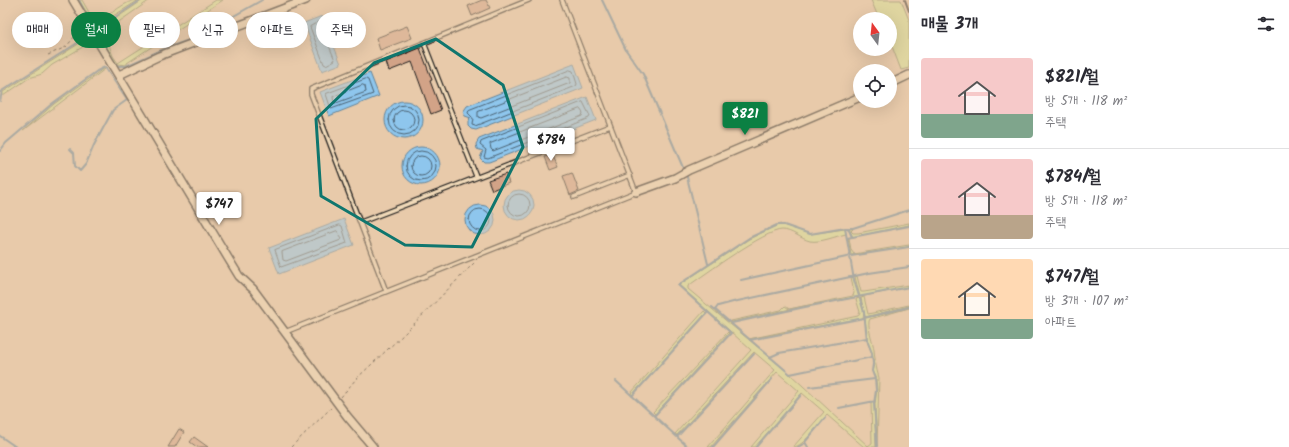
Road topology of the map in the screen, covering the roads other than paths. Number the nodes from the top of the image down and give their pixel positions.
1 (73, 0) edge
2 (306, 0) edge
3 (530, 0) edge
4 (562, 0) edge
5 (424, 43) junction
6 (119, 75) junction
7 (909, 75) edge
8 (897, 81) edge
9 (853, 100) edge
10 (610, 126) junction
11 (630, 175) junction
12 (476, 176) junction
13 (636, 192) junction
14 (574, 197) dead end
15 (361, 222) junction
16 (386, 291) junction
17 (285, 332) junction
18 (373, 447) edge

1 - 6 street
2 - 6 street
3 - 5 lane
4 - 10 lane
5 - 12 lane
5 - 15 lane
6 - 17 street
7 - 8 street
9 - 13 street
10 - 11 lane
10 - 12 lane
11 - 13 lane
11 - 14 lane
12 - 15 lane
13 - 16 lane
15 - 16 lane
16 - 17 lane
17 - 18 street

